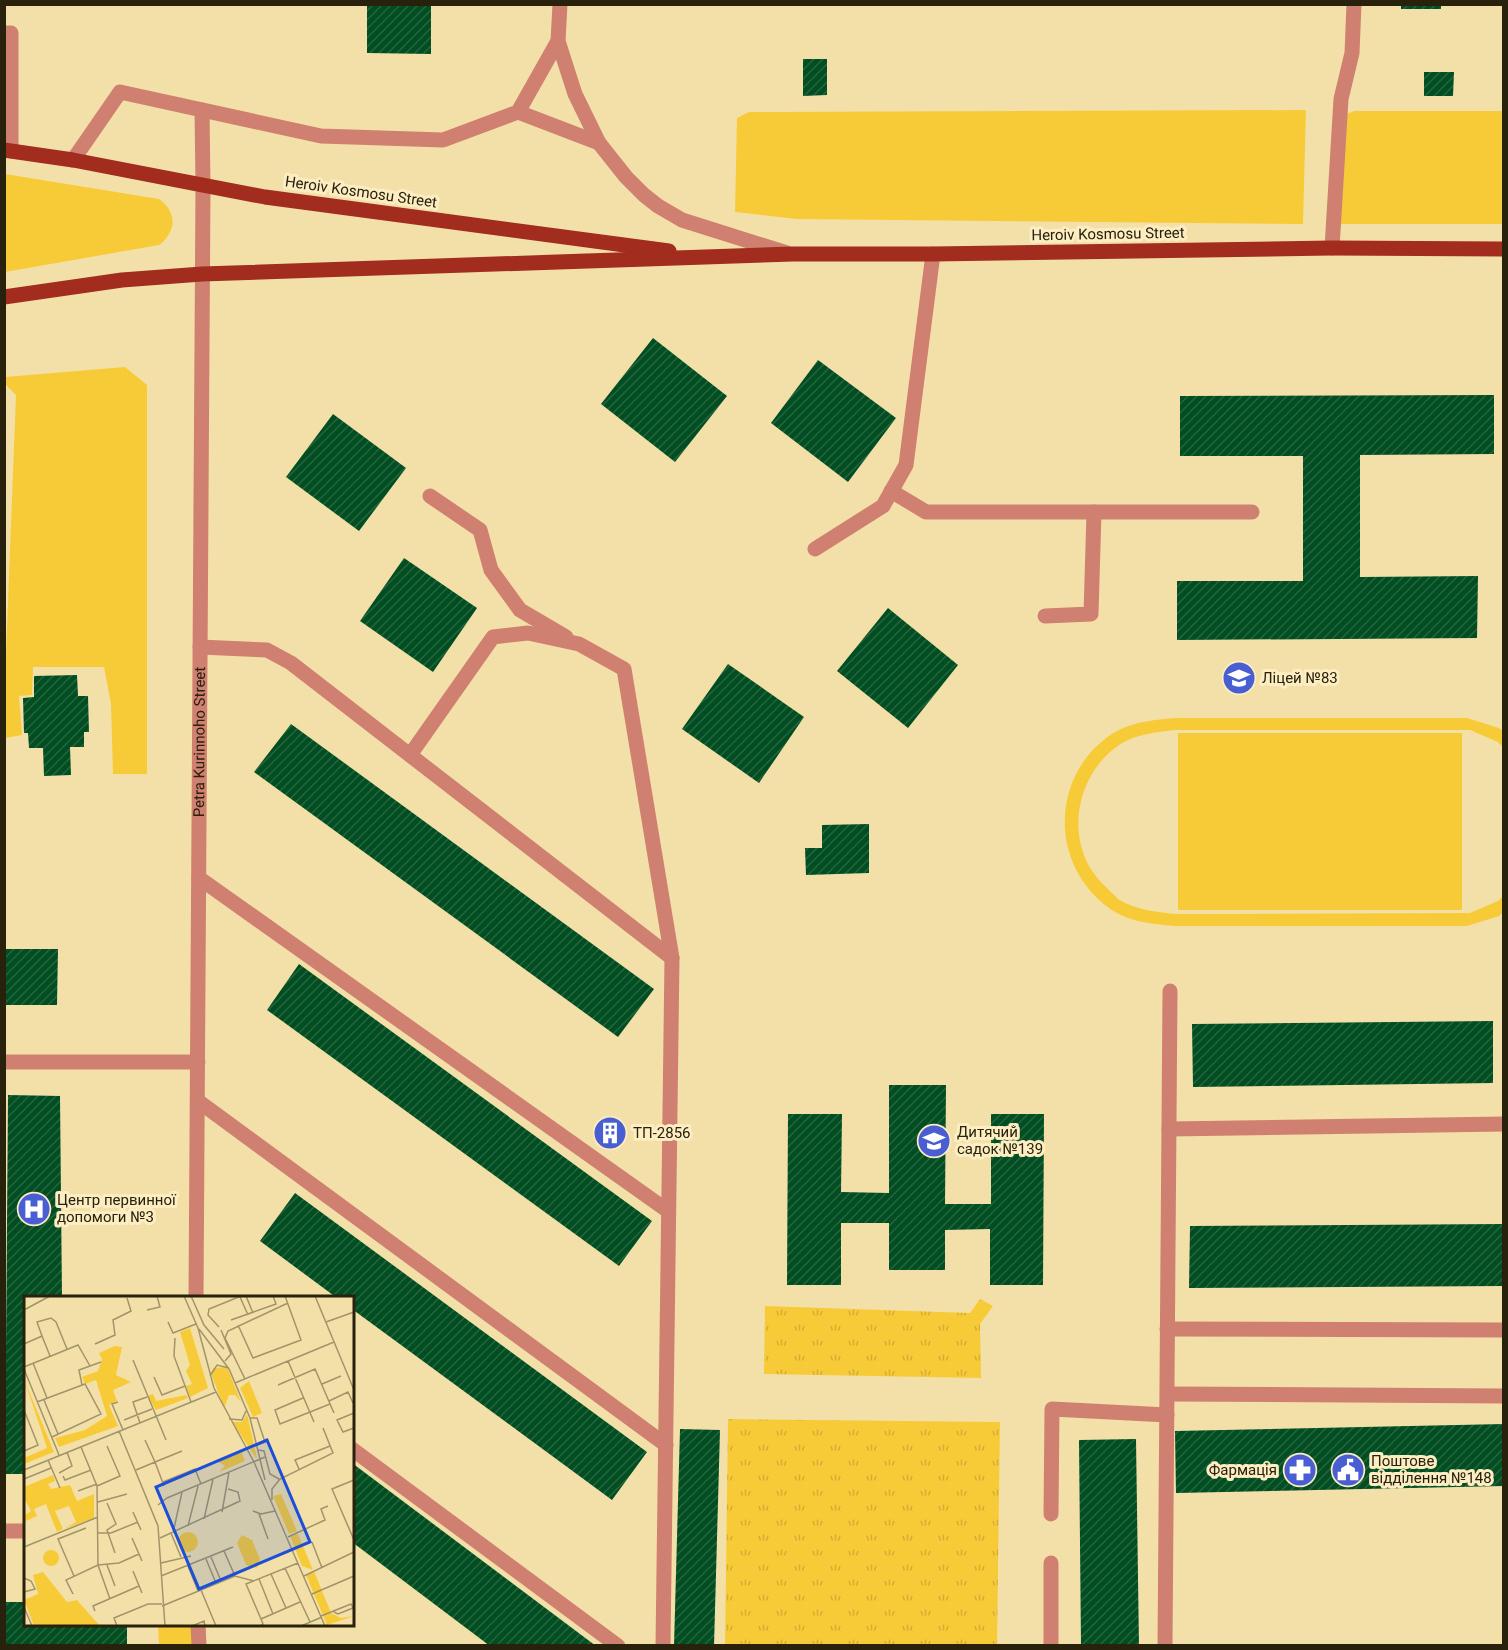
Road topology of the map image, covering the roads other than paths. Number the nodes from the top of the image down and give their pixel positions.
1 (560, 4) edge
2 (1354, 4) edge
3 (4, 33) edge
4 (558, 41) junction
5 (202, 110) junction
6 (518, 112) junction
7 (599, 142) junction
8 (8, 150) edge
9 (73, 160) junction
10 (203, 186) junction
11 (1332, 248) junction
12 (1503, 249) edge
13 (793, 254) junction
14 (933, 254) junction
15 (714, 257) junction
16 (202, 274) junction
17 (4, 297) edge
18 (891, 491) junction
19 (430, 496) dead end
20 (1094, 512) junction
21 (1252, 512) dead end
22 (815, 549) dead end
23 (1045, 616) dead end
24 (579, 644) junction
25 (200, 647) junction
26 (410, 754) junction
27 (199, 878) junction
28 (672, 958) junction
29 (1170, 991) dead end
30 (4, 1062) edge
31 (198, 1062) junction
32 (198, 1101) junction
33 (1503, 1124) edge
34 (1169, 1129) junction
35 (668, 1211) junction
36 (196, 1296) edge
37 (1167, 1329) junction
38 (1503, 1330) edge
39 (1168, 1394) junction
40 (1503, 1396) edge
41 (1167, 1415) junction
42 (666, 1445) junction
43 (354, 1450) edge
44 (1051, 1514) dead end
45 (4, 1531) edge
46 (24, 1531) edge
47 (1051, 1563) dead end
48 (198, 1626) edge
49 (199, 1646) edge
50 (618, 1646) edge
51 (663, 1646) edge
52 (1051, 1646) edge
53 (1165, 1646) edge

1 - 4 street
2 - 11 street
3 - 8 street
4 - 6 street
4 - 7 street
5 - 6 street
5 - 9 street
5 - 10 street, Petra Kurinnoho Street
6 - 7 street
7 - 13 street
8 - 9 main road, Heroiv Kosmosu Street
9 - 10 main road, Heroiv Kosmosu Street
10 - 15 main road, Heroiv Kosmosu Street
10 - 16 street, Petra Kurinnoho Street
11 - 12 main road, Heroiv Kosmosu Street
11 - 14 main road, Heroiv Kosmosu Street
13 - 14 main road, Heroiv Kosmosu Street
13 - 15 main road, Heroiv Kosmosu Street
14 - 18 street
15 - 16 main road, Heroiv Kosmosu Street
16 - 17 main road, Heroiv Kosmosu Street
16 - 25 street, Petra Kurinnoho Street
18 - 20 street
18 - 22 street
19 - 24 street
20 - 21 street
20 - 23 street
24 - 26 street
24 - 28 street
25 - 26 street
25 - 27 street, Petra Kurinnoho Street
26 - 28 street
27 - 31 street, Petra Kurinnoho Street
27 - 35 street
28 - 35 street
29 - 34 street
30 - 31 street
31 - 32 street, Petra Kurinnoho Street
32 - 36 street, Petra Kurinnoho Street
32 - 42 street
33 - 34 street
34 - 37 street
35 - 42 street
37 - 38 street
37 - 39 street
39 - 40 street
39 - 41 street
41 - 44 street
41 - 53 street
42 - 51 street
43 - 50 street
45 - 46 street
47 - 52 street
48 - 49 street

